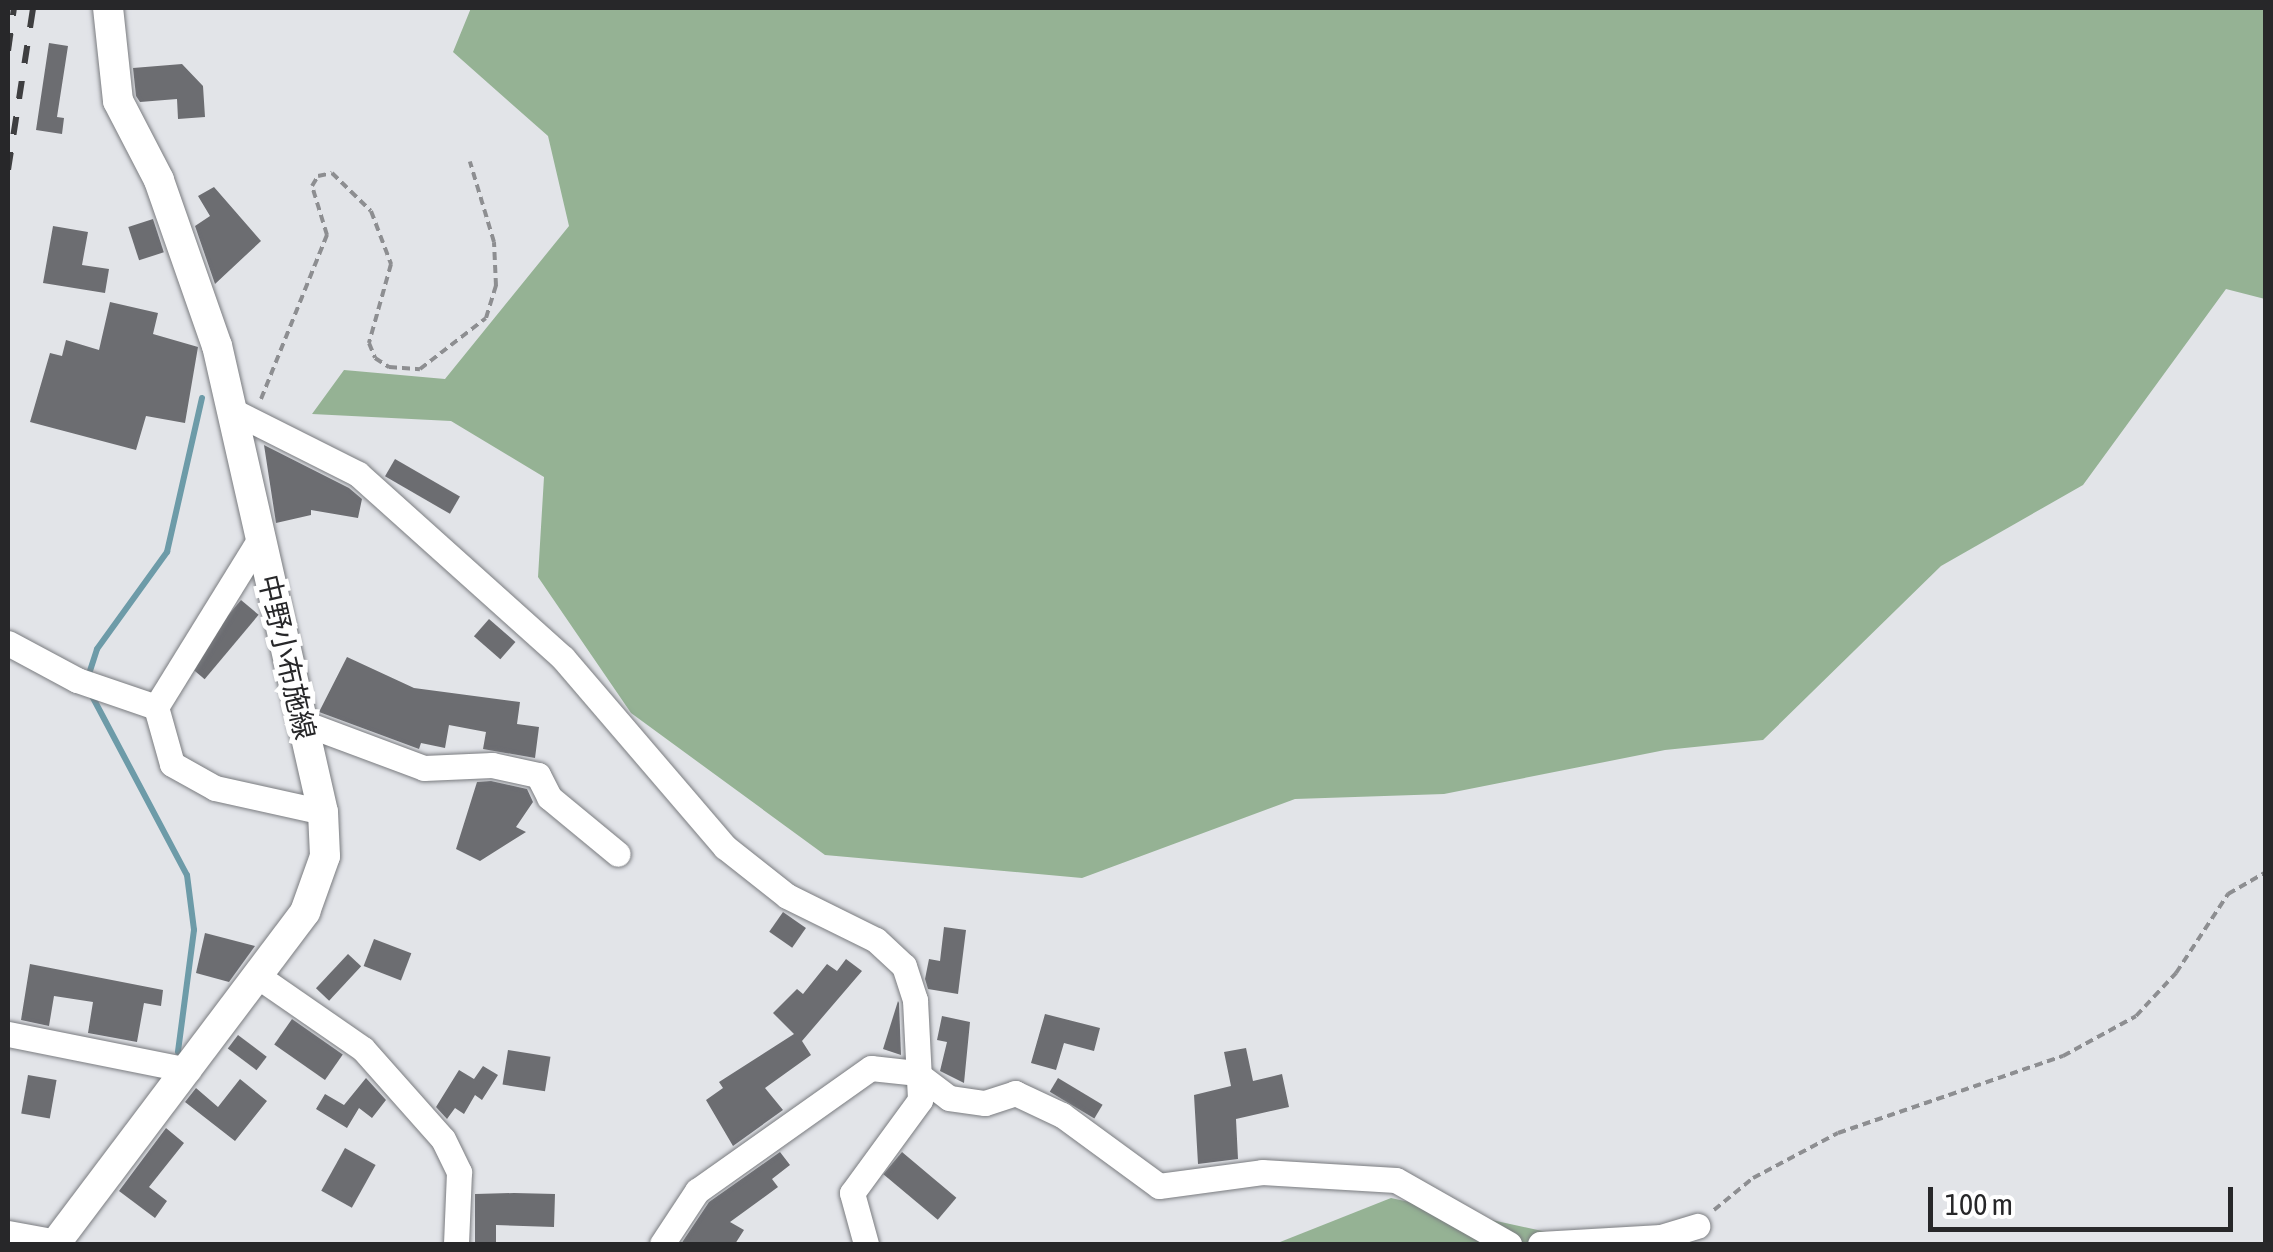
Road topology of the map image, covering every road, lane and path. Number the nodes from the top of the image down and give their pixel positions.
1 (108, 8) edge
2 (470, 162) dead end
3 (243, 414) junction
4 (261, 538) junction
5 (8, 642) edge
6 (156, 707) junction
7 (301, 722) junction
8 (323, 812) junction
9 (618, 854) dead end
10 (2266, 872) edge
11 (260, 977) junction
12 (8, 1034) edge
13 (188, 1070) junction
14 (916, 1073) junction
15 (1697, 1226) joint
16 (8, 1234) edge
17 (56, 1243) edge
18 (456, 1244) edge
19 (662, 1244) edge
20 (866, 1244) edge
21 (1509, 1244) edge
22 (1540, 1244) edge

1 - 3 main road, 中野小布施線
2 - 3 path
3 - 4 main road, 中野小布施線
3 - 14 street
4 - 6 street
4 - 7 main road, 中野小布施線
5 - 6 street
6 - 8 street
7 - 8 main road, 中野小布施線
7 - 9 street
8 - 11 main road, 中野小布施線
10 - 15 path
11 - 13 main road, 中野小布施線
11 - 18 street
12 - 13 street
13 - 17 main road, 中野小布施線
14 - 19 street
14 - 20 street
14 - 21 street
15 - 22 street
16 - 17 street

